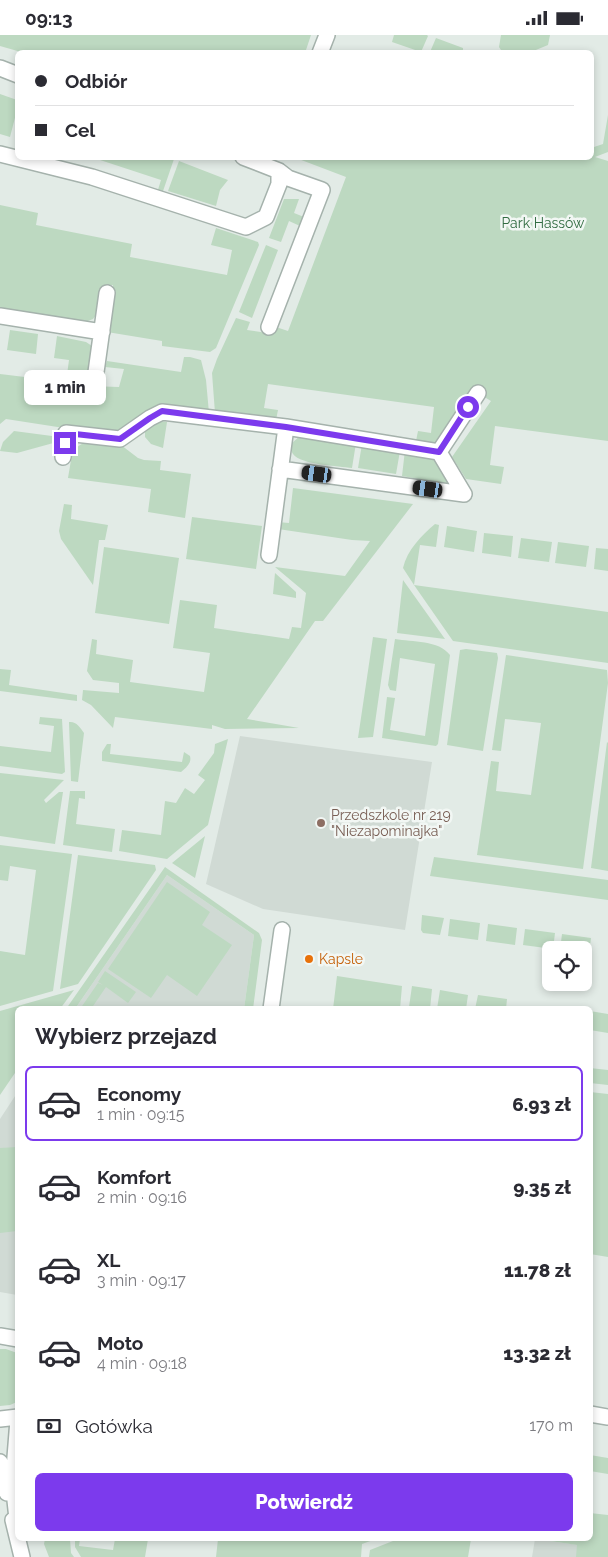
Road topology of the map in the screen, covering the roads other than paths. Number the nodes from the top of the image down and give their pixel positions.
1 (327, 35) edge
2 (321, 50) edge
3 (0, 68) edge
4 (15, 74) edge
5 (0, 154) edge
6 (15, 158) edge
7 (24, 160) edge
8 (251, 160) edge
9 (279, 171) junction
10 (107, 293) dead end
11 (0, 316) edge
12 (269, 327) dead end
13 (102, 333) junction
14 (96, 373) dead end
15 (478, 393) dead end
16 (286, 427) junction
17 (439, 452) junction
18 (63, 457) dead end
19 (280, 469) junction
20 (269, 555) dead end
21 (282, 930) dead end
22 (271, 1006) edge
23 (0, 1337) edge
24 (15, 1339) edge
25 (593, 1414) edge
26 (608, 1417) edge
27 (0, 1419) edge
28 (15, 1419) edge
29 (15, 1457) edge
30 (0, 1462) edge
31 (15, 1500) edge
32 (15, 1527) edge

1 - 2 street
3 - 4 street
5 - 6 street
7 - 9 street
8 - 9 street
9 - 12 street
10 - 13 street
11 - 13 street
13 - 14 street
15 - 17 street
16 - 17 street
16 - 18 street
16 - 19 street
17 - 19 street
19 - 20 street
21 - 22 street
23 - 24 street
25 - 26 street
27 - 28 street
29 - 31 street
30 - 32 street

